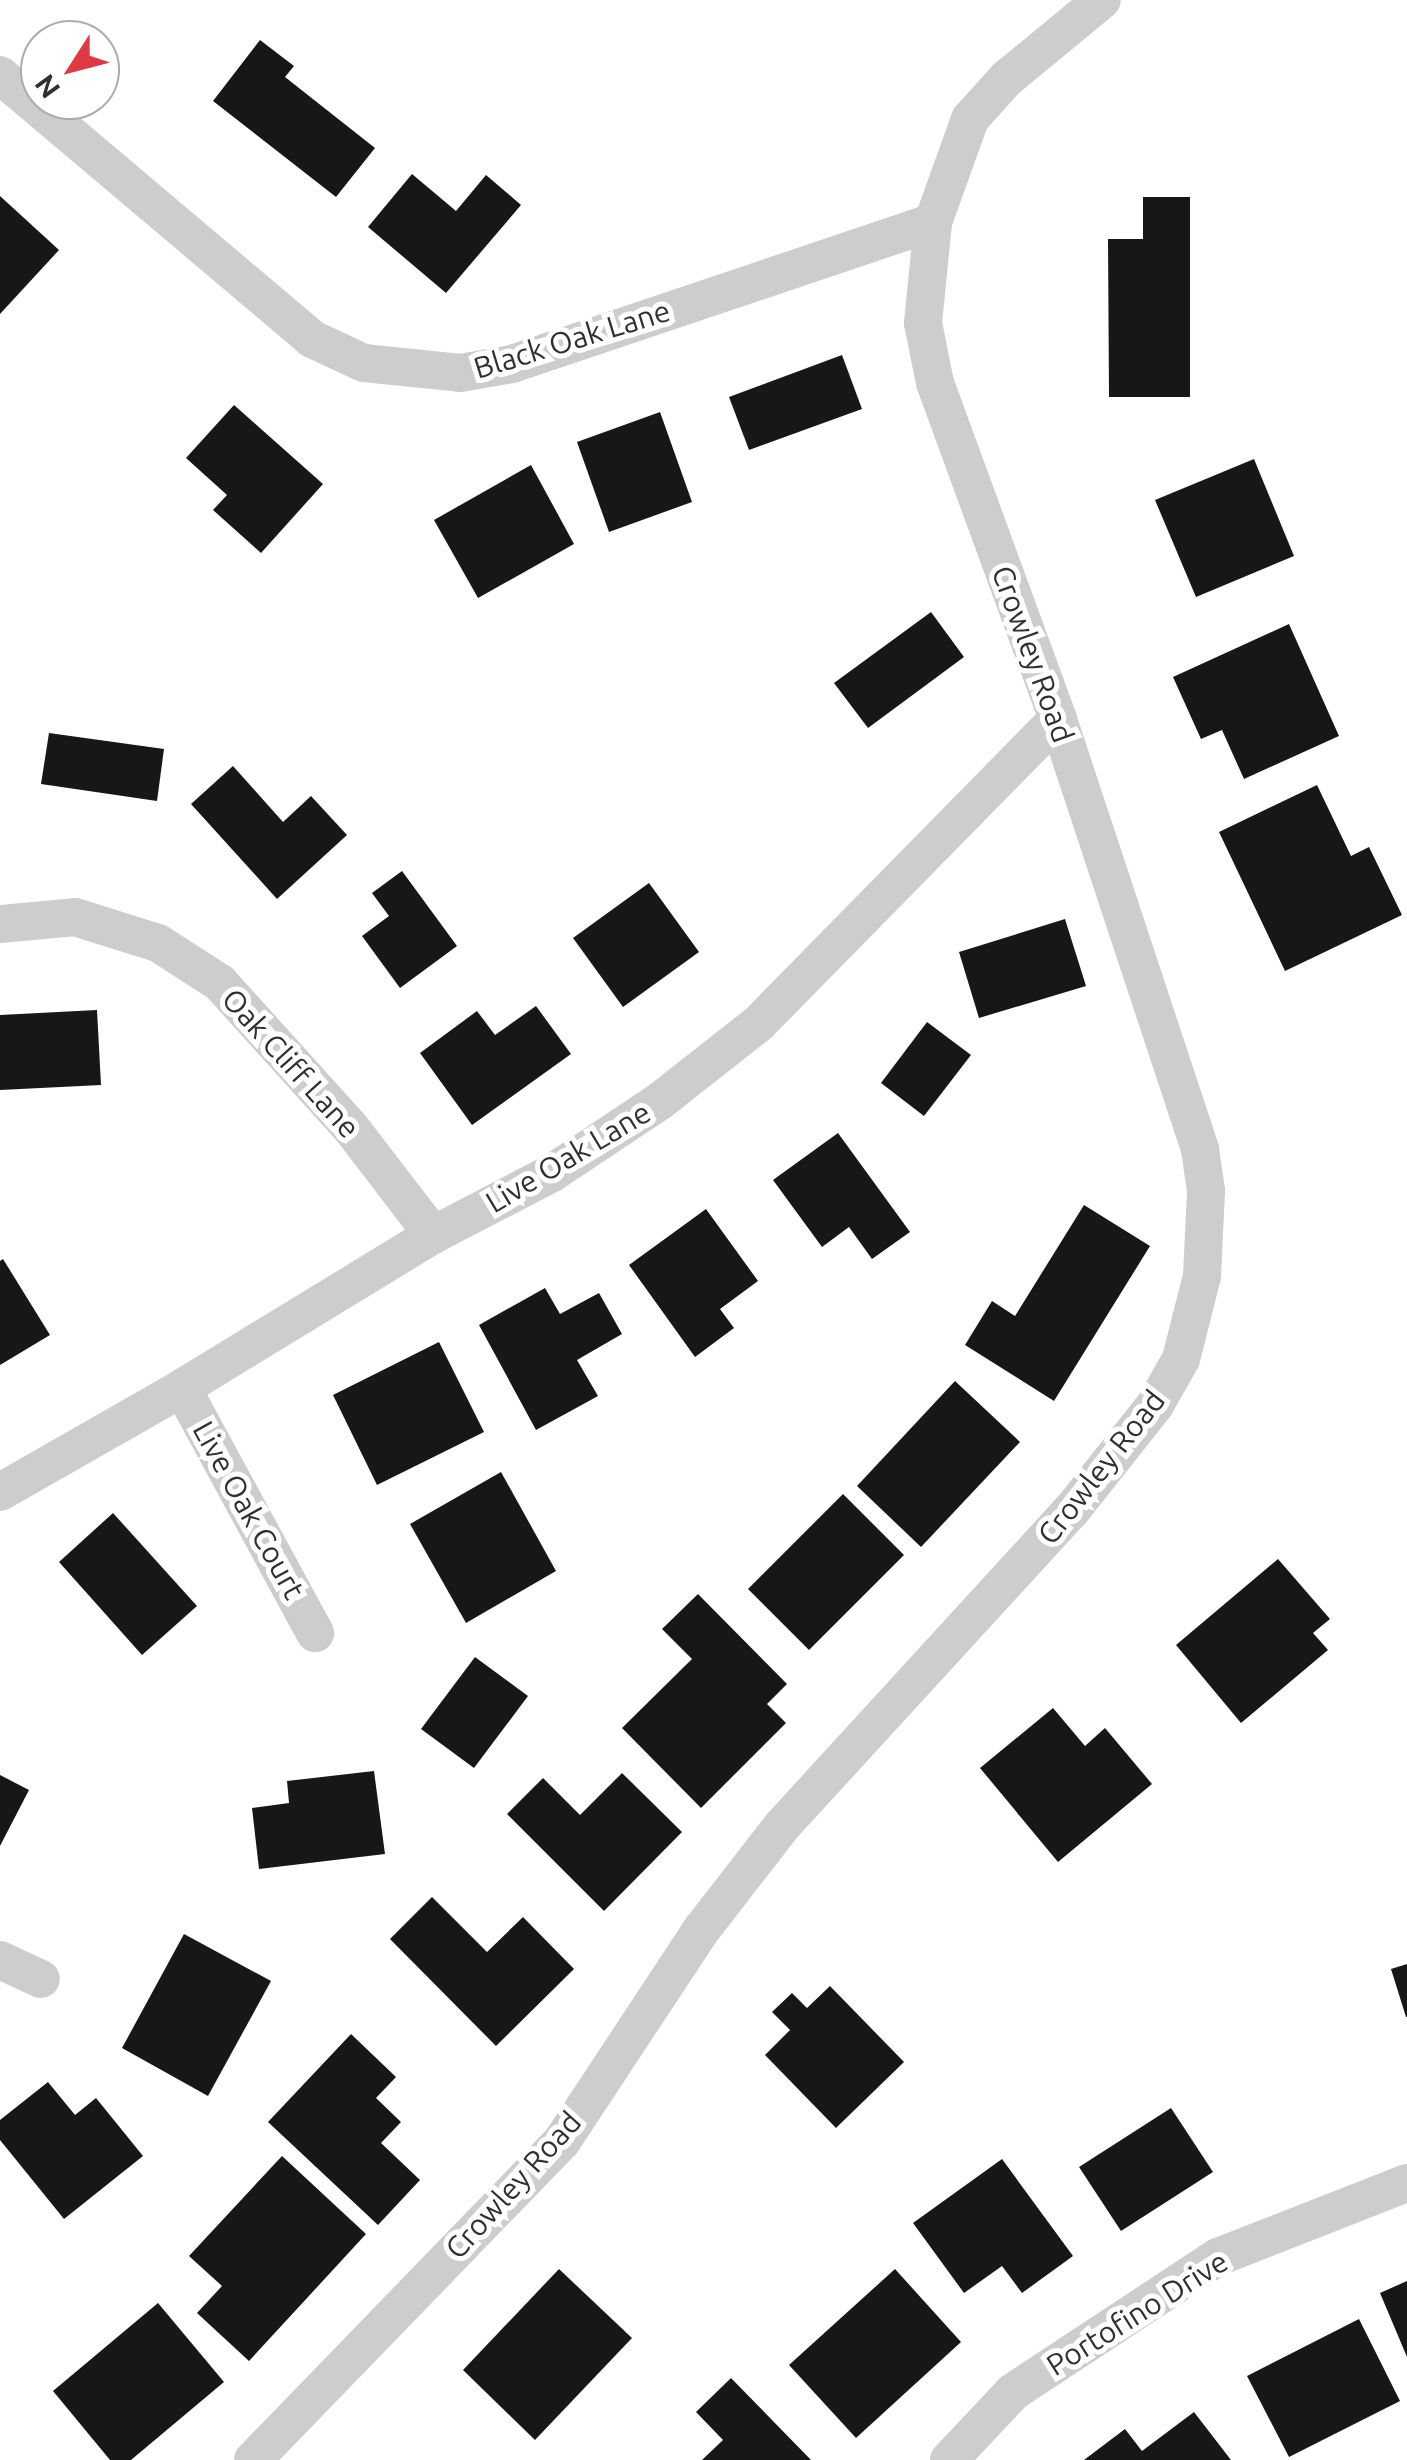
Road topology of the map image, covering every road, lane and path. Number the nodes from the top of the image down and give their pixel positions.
1 (1102, 0) edge
2 (0, 75) edge
3 (933, 222) junction
4 (1058, 719) junction
5 (0, 924) edge
6 (433, 1234) junction
7 (182, 1388) junction
8 (0, 1492) edge
9 (315, 1633) dead end
10 (0, 1960) edge
11 (41, 1978) dead end
12 (1407, 2184) edge
13 (252, 2460) edge
14 (949, 2460) edge

1 - 3 street, Crowley Road
2 - 3 street, Black Oak Lane
3 - 4 street, Crowley Road
4 - 6 street, Live Oak Lane
4 - 13 street, Crowley Road
5 - 6 street, Oak Cliff Lane
6 - 7 street, Live Oak Lane
7 - 8 street, Live Oak Lane
7 - 9 street, Live Oak Court
10 - 11 street
12 - 14 street, Portofino Drive

